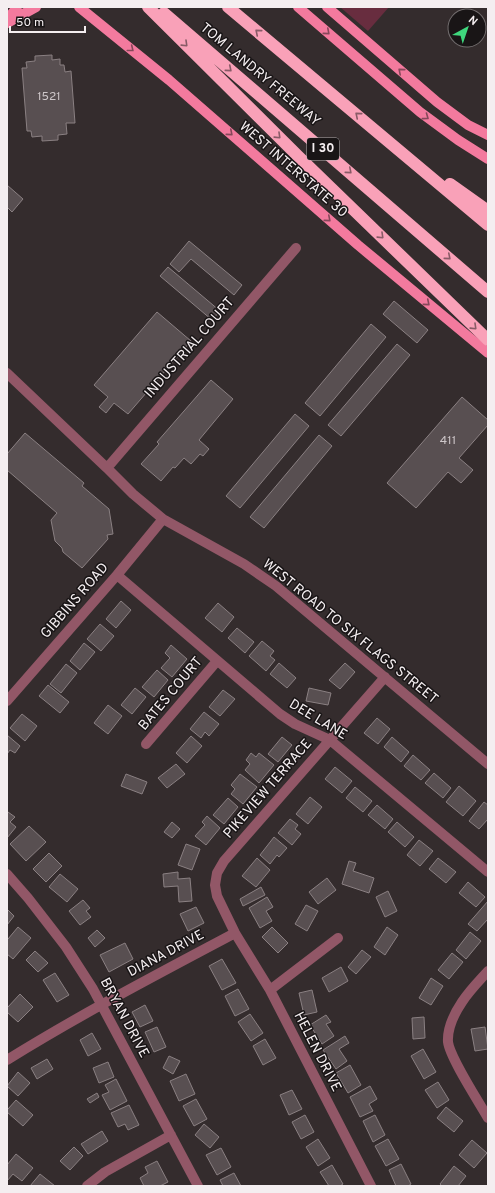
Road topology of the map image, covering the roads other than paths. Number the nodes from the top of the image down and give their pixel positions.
1 (17, 7) edge
2 (36, 7) edge
3 (148, 7) edge
4 (157, 7) edge
5 (228, 7) edge
6 (298, 7) edge
7 (327, 7) edge
8 (79, 8) edge
9 (7, 20) edge
10 (7, 24) edge
11 (488, 135) edge
12 (388, 141) junction
13 (488, 159) edge
14 (488, 211) edge
15 (488, 225) edge
16 (296, 248) dead end
17 (488, 292) edge
18 (488, 340) edge
19 (488, 353) edge
20 (7, 373) edge
21 (107, 468) junction
22 (163, 519) junction
23 (117, 575) junction
24 (217, 661) junction
25 (385, 677) junction
26 (7, 700) edge
27 (330, 740) junction
28 (146, 744) dead end
29 (488, 764) edge
30 (488, 872) edge
31 (7, 874) edge
32 (235, 933) junction
33 (338, 938) dead end
34 (488, 971) edge
35 (270, 990) junction
36 (102, 1005) junction
37 (7, 1060) edge
38 (488, 1118) edge
39 (170, 1135) junction
40 (87, 1186) edge
41 (198, 1186) edge
42 (371, 1186) edge

1 - 9 main road
2 - 10 main road
3 -> 18 highway
4 -> 17 highway, TOM LANDRY FREEWAY / I 30
12 -> 5 highway
6 -> 13 main road
11 -> 7 main road
8 -> 19 main road, WEST INTERSTATE 30
12 - 14 highway
12 - 15 highway
16 - 21 street, INDUSTRIAL COURT
20 - 21 street, WEST ROAD TO SIX FLAGS STREET
21 - 22 street, WEST ROAD TO SIX FLAGS STREET
22 - 23 street, GIBBINS ROAD
22 - 25 street, WEST ROAD TO SIX FLAGS STREET
23 - 24 street, DEE LANE
23 - 26 street, GIBBINS ROAD
24 - 27 street, DEE LANE
24 - 28 street, BATES COURT
25 - 27 street, PIKEVIEW TERRACE
25 - 29 street, WEST ROAD TO SIX FLAGS STREET
27 - 30 street, DEE LANE
27 - 32 street, PIKEVIEW TERRACE
31 - 36 street, BRYAN DRIVE
32 - 35 street, HELEN DRIVE
32 - 36 street, DIANA DRIVE
33 - 35 street
34 - 38 street
35 - 42 street, HELEN DRIVE
36 - 37 street, DIANA DRIVE
36 - 39 street, BRYAN DRIVE
39 - 40 street
39 - 41 street, BRYAN DRIVE

